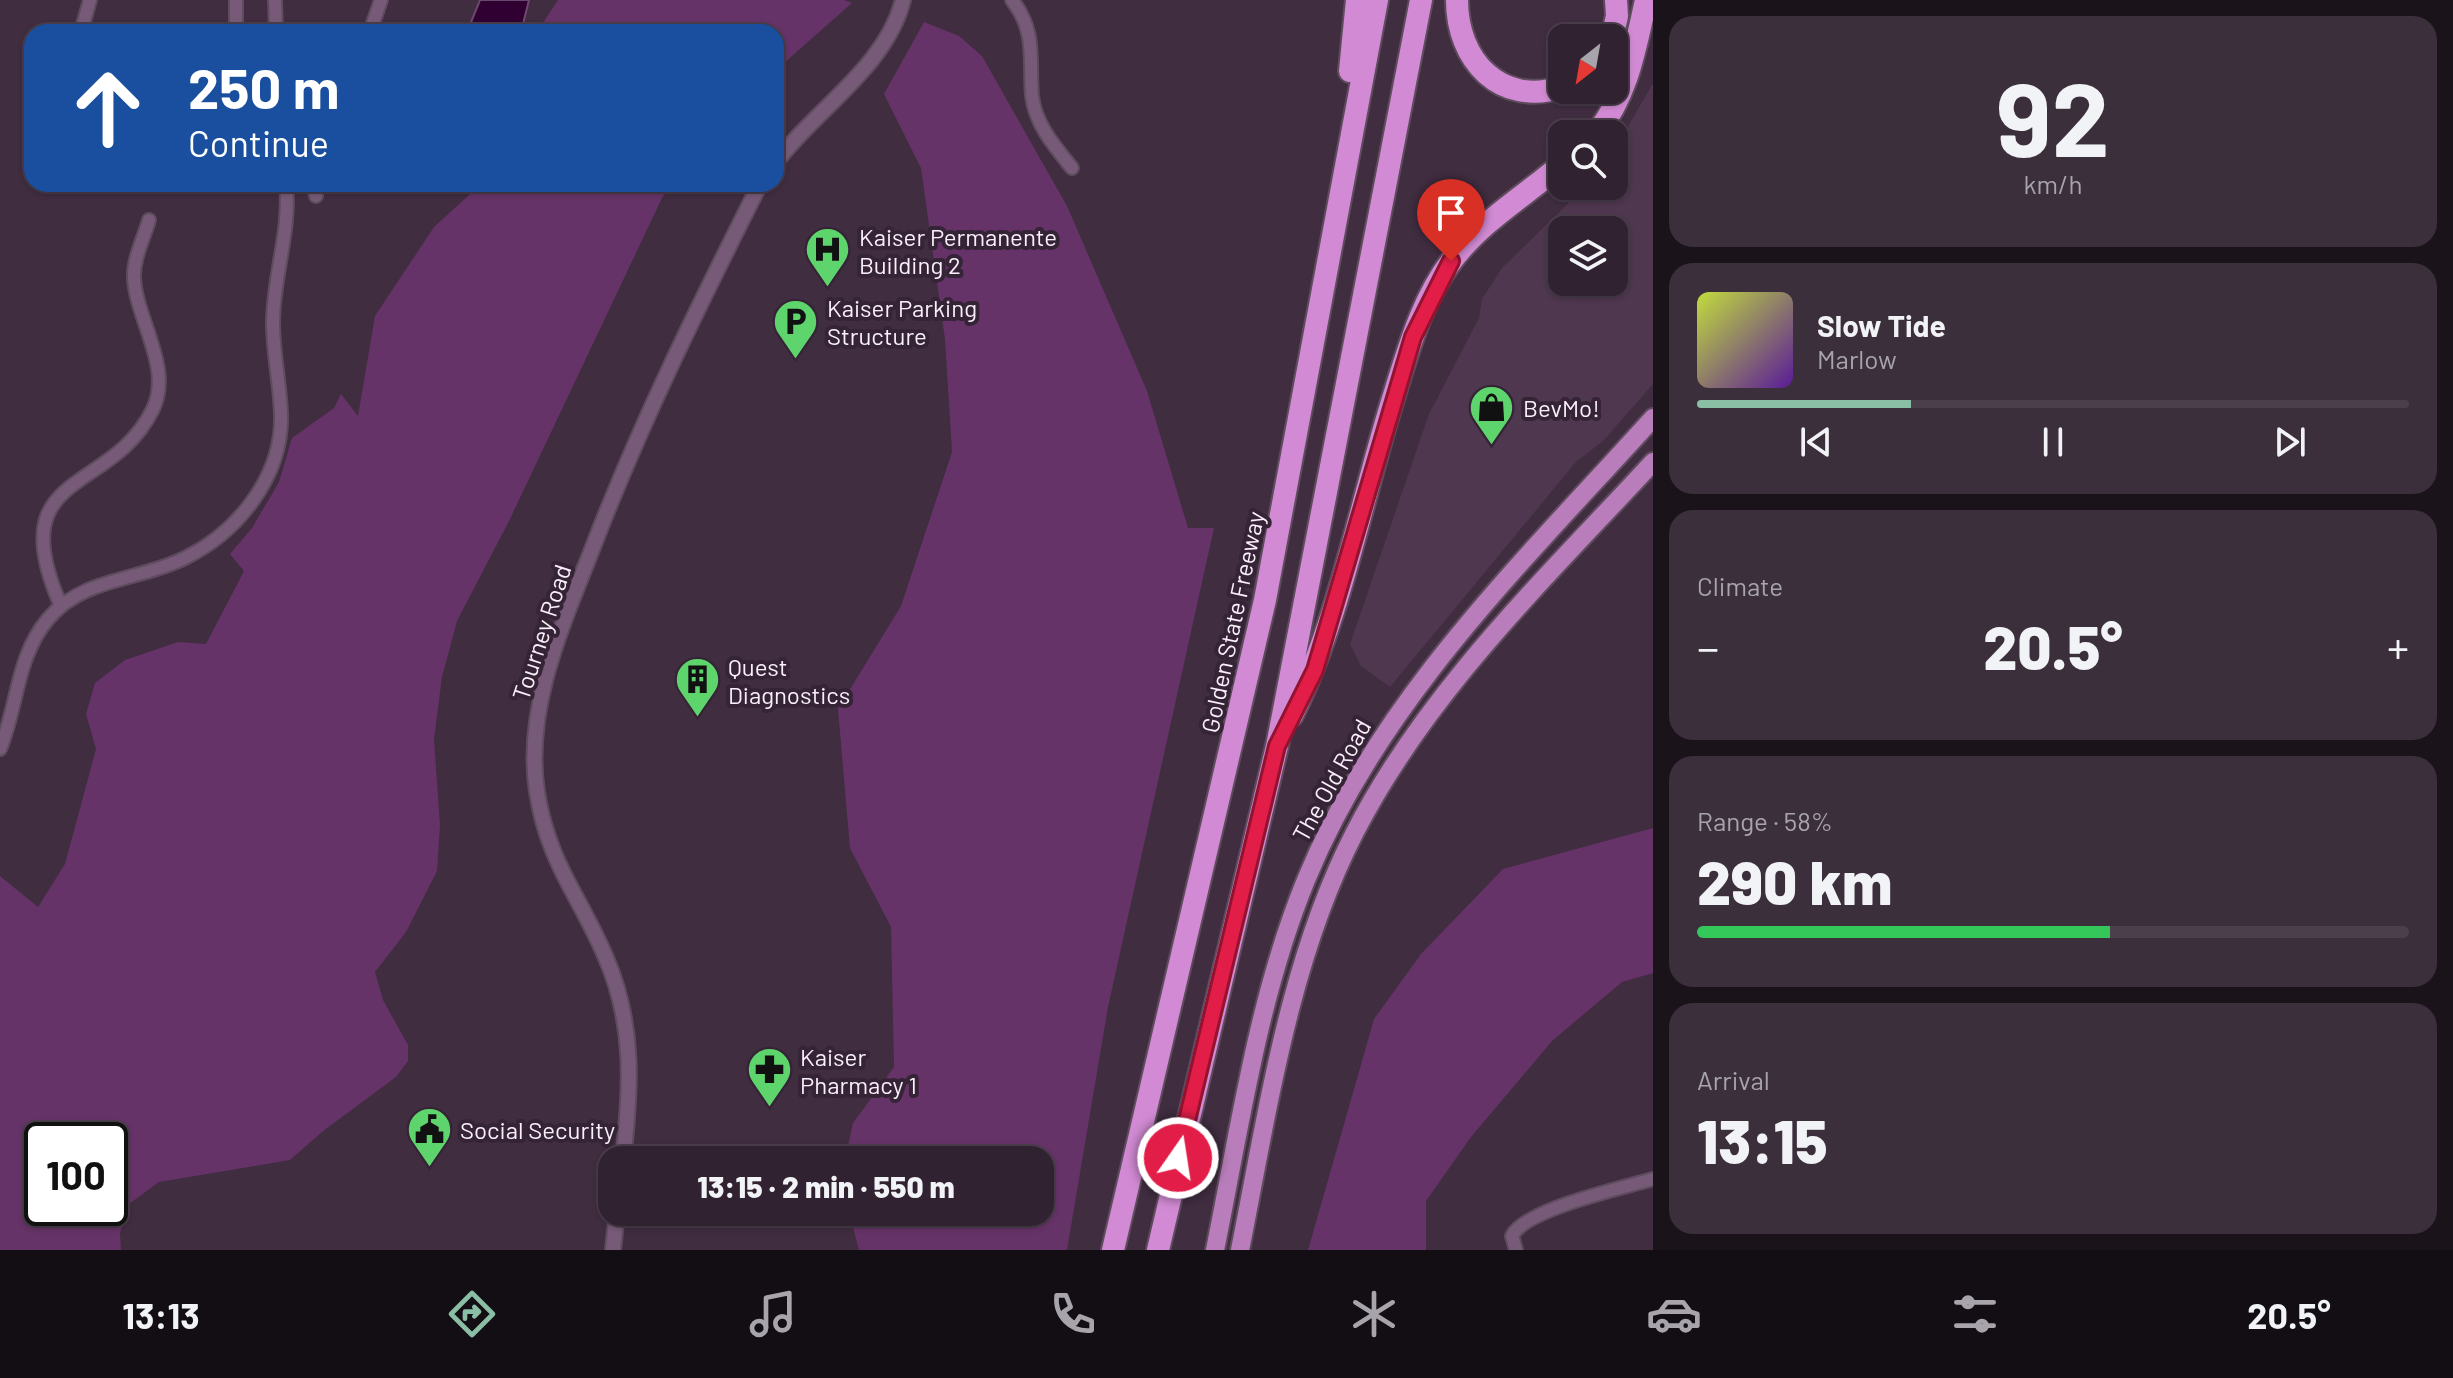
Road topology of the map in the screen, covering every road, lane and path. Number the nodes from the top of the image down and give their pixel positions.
1 (90, 0) edge
2 (236, 0) edge
3 (275, 0) edge
4 (381, 0) edge
5 (903, 0) edge
6 (1012, 0) edge
7 (1357, 0) edge
8 (1377, 0) edge
9 (1421, 0) edge
10 (1457, 0) edge
11 (1616, 0) edge
12 (1646, 0) edge
13 (83, 24) edge
14 (236, 24) edge
15 (276, 24) edge
16 (373, 24) edge
17 (1615, 24) edge
18 (1548, 88) edge
19 (1607, 120) edge
20 (784, 152) edge
21 (1072, 168) dead end
22 (1548, 175) edge
23 (1340, 190) junction
24 (287, 192) edge
25 (756, 192) edge
26 (149, 220) dead end
27 (1653, 418) edge
28 (1653, 462) edge
29 (61, 606) junction
30 (1277, 746) junction
31 (0, 749) edge
32 (624, 1146) edge
33 (1653, 1179) edge
34 (616, 1226) edge
35 (613, 1250) edge
36 (1113, 1250) edge
37 (1158, 1250) edge
38 (1215, 1250) edge
39 (1240, 1250) edge
40 (1516, 1250) edge

1 - 13 street
2 - 14 street
3 - 15 street
4 - 16 street
5 - 20 street
6 - 21 street
7 - 23 highway
8 - 23 highway, Golden State Freeway
9 - 30 highway
10 - 18 highway
11 - 17 highway
12 - 19 highway
22 - 30 highway
23 - 36 highway, Golden State Freeway
24 - 29 street
25 - 32 street, Tourney Road
26 - 29 street
27 - 38 main road, The Old Road
28 - 39 main road, The Old Road
29 - 31 street
30 - 37 highway
33 - 40 street
34 - 35 street

